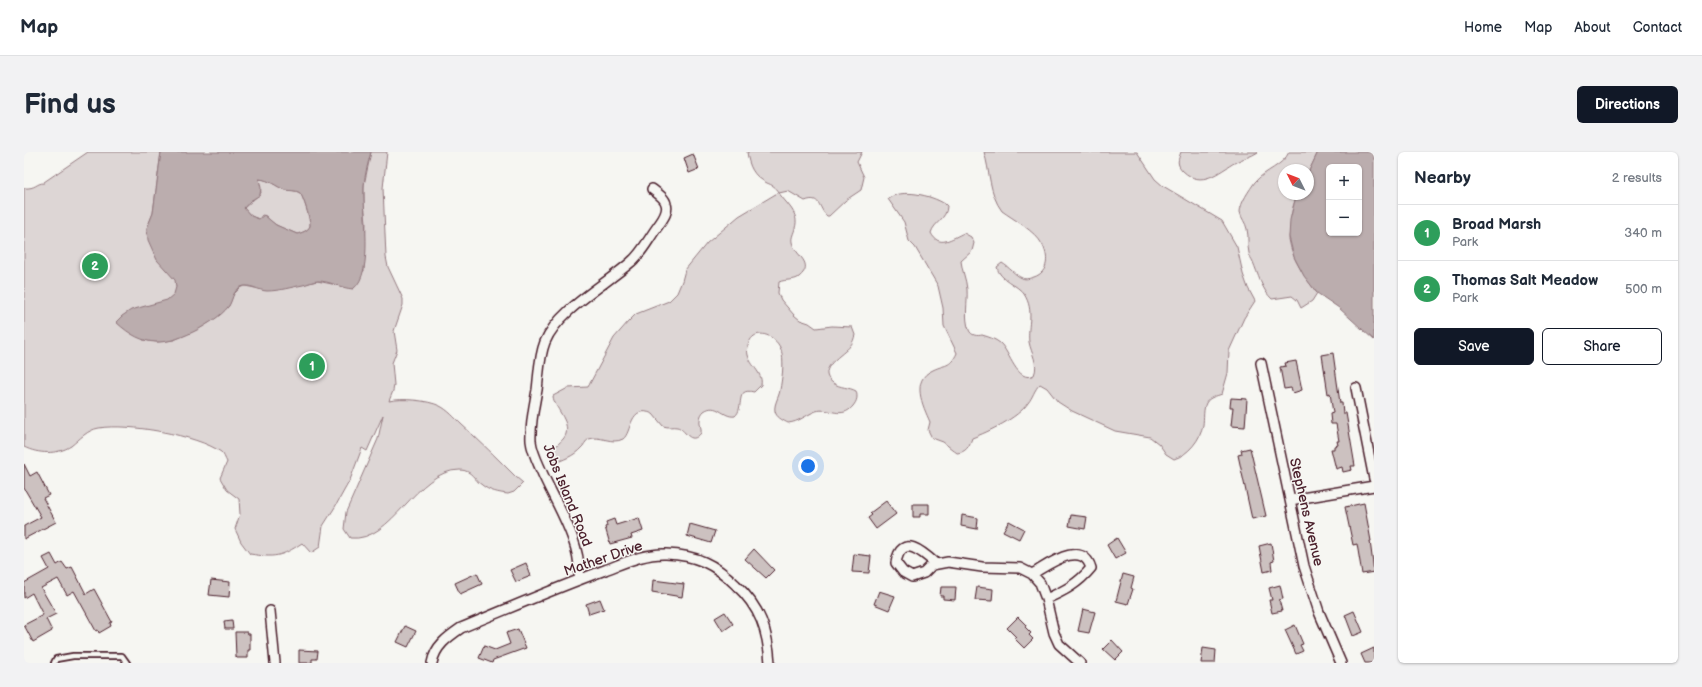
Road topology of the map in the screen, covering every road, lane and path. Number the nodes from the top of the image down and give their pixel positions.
1 (652, 189) dead end
2 (1261, 363) dead end
3 (1356, 388) dead end
4 (1374, 479) edge
5 (1374, 486) edge
6 (1290, 500) junction
7 (936, 564) dead end
8 (1032, 574) junction
9 (579, 580) junction
10 (1046, 598) junction
11 (270, 611) dead end
12 (54, 663) edge
13 (127, 663) edge
14 (275, 663) edge
15 (432, 663) edge
16 (770, 663) edge
17 (1080, 663) edge
18 (1341, 663) edge

1 - 9 street, Jobs Island Road
2 - 6 street, Stephens Avenue
3 - 4 street
5 - 6 street
6 - 18 street, Stephens Avenue
7 - 8 street
8 - 10 street
8 - 10 street
9 - 15 street, Mather Drive
9 - 16 street, Mather Drive
10 - 17 street
11 - 14 street
12 - 13 lane

